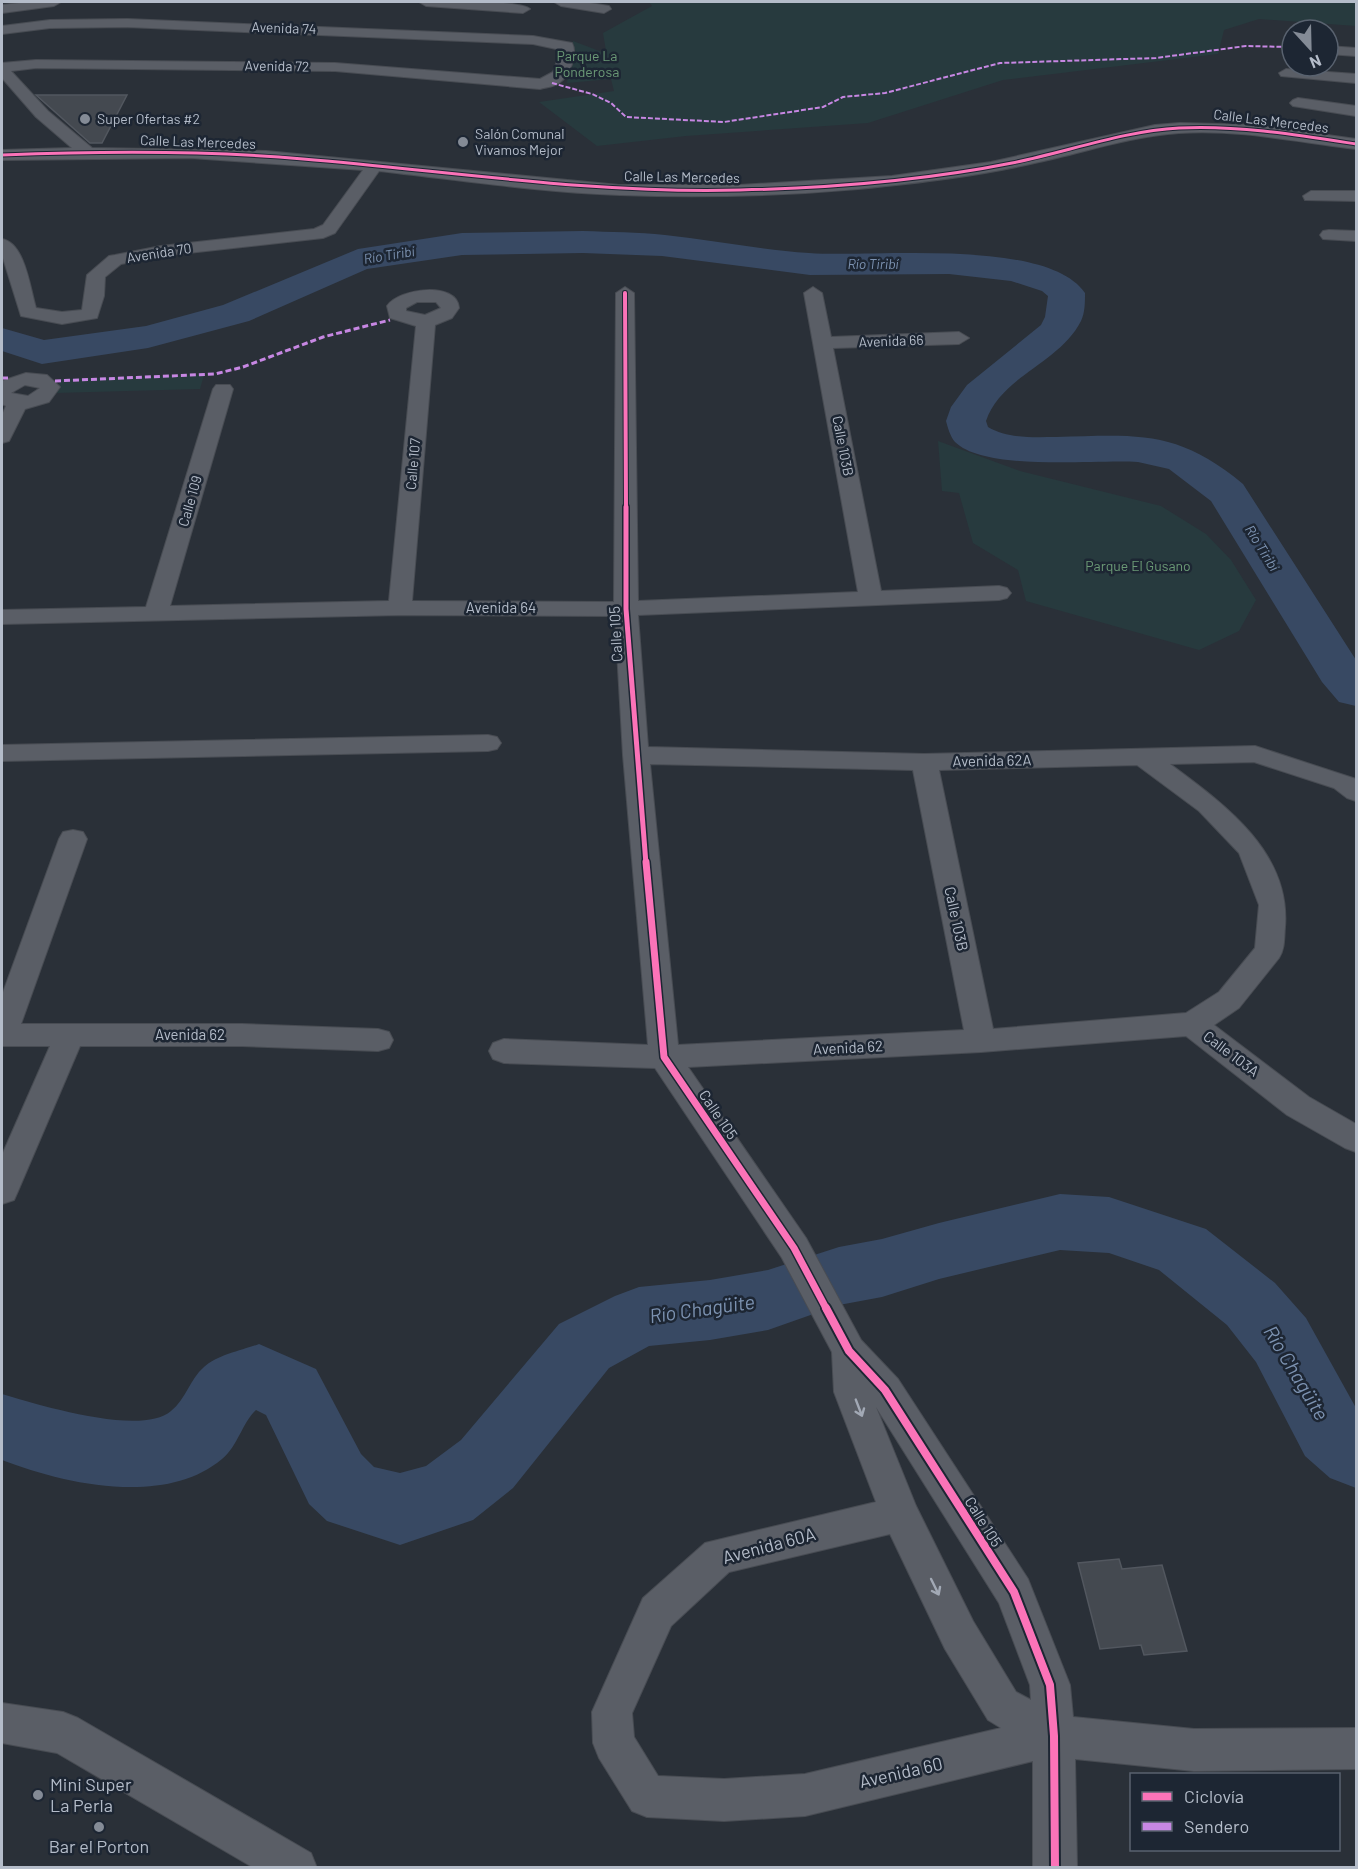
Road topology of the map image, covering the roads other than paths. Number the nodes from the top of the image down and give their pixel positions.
1 (54, 2) edge
2 (426, 2) edge
3 (561, 2) edge
4 (2, 9) edge
5 (523, 9) dead end
6 (604, 9) dead end
7 (2, 30) edge
8 (1340, 51) edge
9 (1356, 52) edge
10 (2, 68) edge
11 (1340, 78) edge
12 (1356, 79) edge
13 (552, 83) joint
14 (1298, 103) dead end
15 (1356, 111) edge
16 (1356, 144) edge
17 (87, 152) junction
18 (2, 154) edge
19 (375, 165) junction
20 (1311, 196) dead end
21 (1356, 196) edge
22 (1329, 235) dead end
23 (1356, 236) edge
24 (2, 244) edge
25 (625, 293) dead end
26 (813, 293) dead end
27 (426, 321) dead end
28 (959, 338) dead end
29 (824, 343) junction
30 (223, 389) dead end
31 (7, 397) edge
32 (2, 437) edge
33 (999, 593) dead end
34 (871, 598) junction
35 (400, 608) junction
36 (626, 609) junction
37 (156, 613) junction
38 (2, 616) edge
39 (488, 743) dead end
40 (2, 753) edge
41 (636, 755) junction
42 (1144, 758) junction
43 (924, 762) junction
44 (1350, 787) edge
45 (73, 839) dead end
46 (1192, 1024) junction
47 (2, 1035) edge
48 (70, 1035) junction
49 (378, 1040) dead end
50 (981, 1041) junction
51 (504, 1051) dead end
52 (664, 1057) junction
53 (1356, 1139) edge
54 (2, 1191) edge
55 (849, 1351) junction
56 (900, 1514) junction
57 (657, 1612) joint
58 (2, 1723) edge
59 (1054, 1736) junction
60 (1356, 1749) edge
61 (296, 1868) edge
62 (1054, 1868) edge

1 - 4 street
2 - 5 street
3 - 6 street
7 - 13 street, Avenida 74
8 - 9 street
10 - 13 street, Avenida 72
10 - 17 street
11 - 12 street
14 - 15 street
16 - 19 street, Calle Las Mercedes
17 - 18 street, Calle Las Mercedes
17 - 19 street, Calle Las Mercedes
19 - 24 street, Avenida 70
20 - 21 street
22 - 23 street
25 - 36 street, Calle 105
26 - 29 street, Calle 103B
27 - 35 street, Calle 107
28 - 29 street, Avenida 66
29 - 34 street, Calle 103B
30 - 37 street, Calle 109
31 - 32 street
33 - 34 street, Avenida 64
34 - 36 street, Avenida 64
35 - 36 street, Avenida 64
35 - 37 street, Avenida 64
36 - 41 street, Calle 105
37 - 38 street, Avenida 64
39 - 40 street
41 - 43 street, Avenida 62A
41 - 52 street, Calle 105
42 - 43 street, Avenida 62A
42 - 44 street, Avenida 62A
42 - 46 street, Calle 103A
43 - 50 street, Calle 103B
45 - 47 street
46 - 50 street, Avenida 62
46 - 53 street, Calle 103A
47 - 48 street, Avenida 62
48 - 49 street, Avenida 62
48 - 54 street
50 - 52 street, Avenida 62
51 - 52 street, Avenida 62
52 - 55 street, Calle 105
55 -> 56 street, Calle 105
55 - 59 street, Calle 105
56 - 57 street, Avenida 60A
56 -> 59 street, Calle 105
57 - 59 street, Avenida 60
58 - 61 street
59 - 60 street, Avenida 60
59 - 62 street, Calle 105

